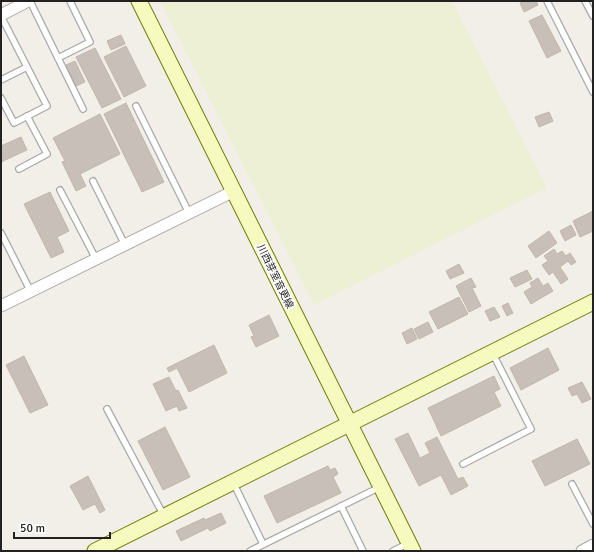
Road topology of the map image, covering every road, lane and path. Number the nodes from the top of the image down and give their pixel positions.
1 (29, 1) edge
2 (70, 1) edge
3 (139, 1) edge
4 (547, 1) edge
5 (585, 1) edge
6 (1, 15) edge
7 (593, 16) edge
8 (58, 58) junction
9 (27, 67) junction
10 (1, 80) edge
11 (593, 92) edge
12 (1, 98) edge
13 (136, 106) dead end
14 (83, 108) dead end
15 (27, 116) junction
16 (18, 169) dead end
17 (93, 181) dead end
18 (60, 190) dead end
19 (234, 191) junction
20 (189, 213) junction
21 (1, 233) edge
22 (125, 245) junction
23 (96, 259) junction
24 (31, 292) junction
25 (593, 302) edge
26 (1, 306) edge
27 (492, 352) junction
28 (107, 409) dead end
29 (350, 423) junction
30 (463, 464) dead end
31 (233, 482) junction
32 (572, 484) dead end
33 (381, 486) junction
34 (341, 506) junction
35 (164, 516) junction
36 (593, 524) edge
37 (263, 544) junction
38 (593, 545) edge
39 (412, 547) edge
40 (95, 551) edge
41 (250, 551) edge
42 (364, 551) edge
43 (393, 551) edge
44 (582, 551) edge

1 - 6 street
1 - 8 lane
2 - 8 lane
3 - 19 main road, 川西芽室音更線
4 - 11 lane
5 - 7 lane
6 - 9 lane
8 - 14 lane
9 - 10 lane
9 - 15 lane
12 - 15 lane
13 - 20 lane
15 - 16 lane
17 - 22 lane
18 - 23 lane
19 - 20 street
19 - 29 main road, 川西芽室音更線
20 - 22 street
21 - 24 lane
22 - 23 street
23 - 24 street
24 - 26 street
25 - 27 main road
27 - 29 main road
27 - 30 lane
28 - 35 lane
29 - 31 main road
29 - 33 main road, 川西芽室音更線
31 - 35 main road
31 - 37 lane
32 - 36 lane
33 - 34 lane
33 - 39 main road, 川西芽室音更線
34 - 37 lane
34 - 42 lane
35 - 40 main road
37 - 41 lane
38 - 44 street
39 - 43 lane

